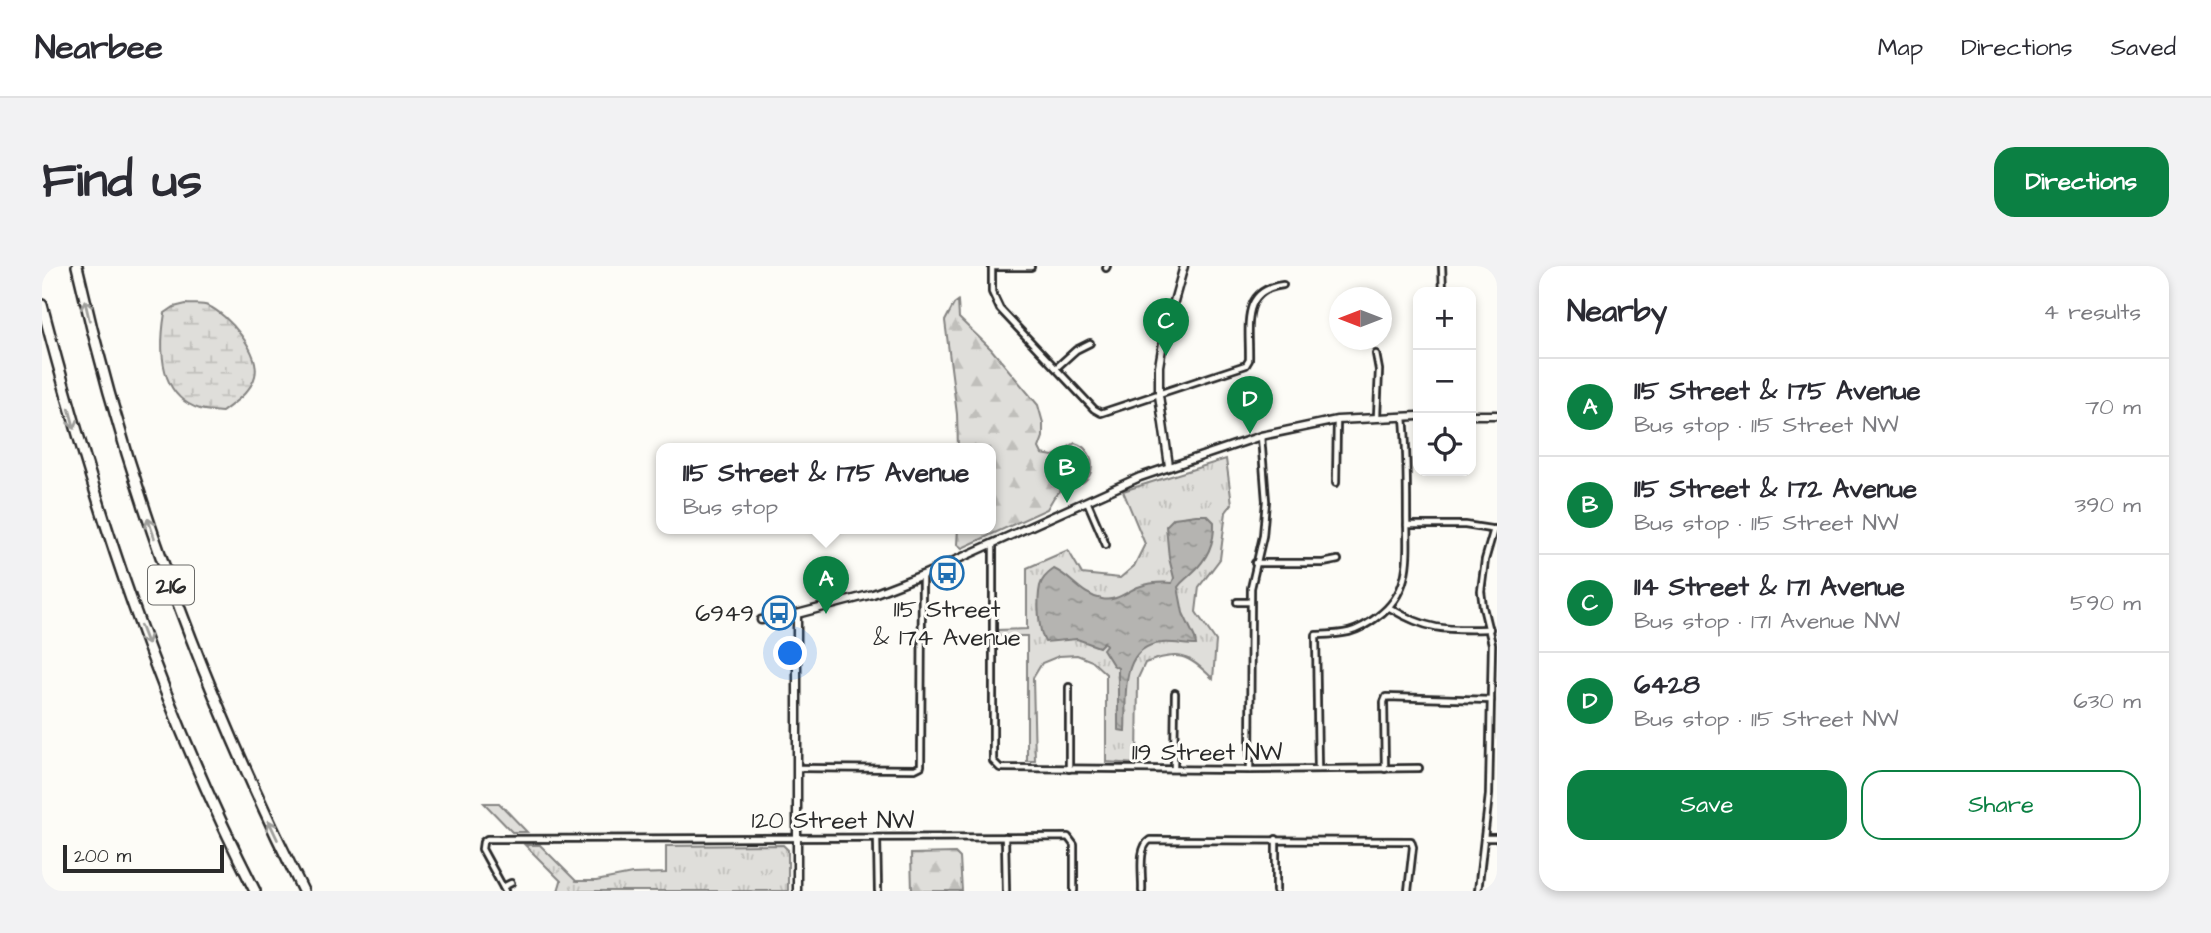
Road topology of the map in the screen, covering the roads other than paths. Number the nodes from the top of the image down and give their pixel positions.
1 (77, 266) edge
2 (992, 266) edge
3 (1442, 266) edge
4 (1031, 267) edge
5 (1182, 268) edge
6 (1283, 285) dead end
7 (1443, 287) edge
8 (42, 305) edge
9 (1090, 343) dead end
10 (1376, 354) dead end
11 (1056, 368) junction
12 (1159, 395) junction
13 (1476, 415) edge
14 (1497, 415) edge
15 (1377, 416) junction
16 (1404, 416) junction
17 (1413, 416) edge
18 (1337, 420) junction
19 (1261, 436) junction
20 (1170, 466) junction
21 (1336, 483) dead end
22 (1086, 500) junction
23 (1407, 525) junction
24 (1495, 530) edge
25 (993, 544) junction
26 (1106, 545) dead end
27 (1338, 560) dead end
28 (1255, 563) junction
29 (922, 575) junction
30 (1237, 602) dead end
31 (1250, 602) junction
32 (1390, 608) junction
33 (797, 614) junction
34 (761, 621) dead end
35 (1490, 629) junction
36 (1069, 687) dead end
37 (1175, 693) dead end
38 (1491, 700) junction
39 (797, 768) junction
40 (1419, 768) dead end
41 (1069, 769) junction
42 (1174, 769) junction
43 (1318, 769) junction
44 (1385, 769) junction
45 (1250, 770) junction
46 (1490, 770) junction
47 (1497, 770) edge
48 (797, 837) junction
49 (1005, 837) junction
50 (877, 838) junction
51 (1485, 838) junction
52 (1497, 838) edge
53 (1276, 839) junction
54 (511, 883) dead end
55 (504, 889) edge
56 (255, 891) edge
57 (303, 891) edge
58 (797, 891) edge
59 (878, 891) edge
60 (1006, 891) edge
61 (1074, 891) edge
62 (1142, 891) edge
63 (1276, 891) edge
64 (1408, 891) edge
65 (1478, 891) edge

57 -> 1 highway, 216
2 - 4 street
2 - 11 street
3 - 7 street
5 - 12 street
6 - 12 street
8 -> 56 highway, 216
9 - 11 street
10 - 15 street
11 - 12 street
12 - 20 street
13 - 14 street
15 - 16 street
15 - 18 street
16 - 17 street
16 - 23 street
18 - 19 street
18 - 21 street
19 - 20 street
19 - 28 street
20 - 22 street
22 - 25 street
22 - 26 street
23 - 24 street
23 - 32 street
24 - 35 street
25 - 29 street
25 - 41 street, 119 Street NW
27 - 28 street
28 - 31 street
29 - 33 street
29 - 39 street
30 - 31 street
31 - 45 street
32 - 35 street
32 - 43 street
33 - 34 street
33 - 39 street
35 - 38 street
36 - 41 street
37 - 42 street
38 - 44 street
38 - 46 street
39 - 48 street
40 - 44 street, 119 Street NW
41 - 42 street, 119 Street NW
42 - 45 street, 119 Street NW
43 - 44 street, 119 Street NW
43 - 45 street, 119 Street NW
46 - 47 street
46 - 51 street
48 - 50 street, 120 Street NW
48 - 55 street, 120 Street NW
48 - 58 street
49 - 50 street, 120 Street NW
49 - 60 street
49 - 61 street, 120 Street NW
50 - 59 street
51 - 52 street
51 - 65 street
53 - 62 street
53 - 63 street
53 - 64 street
54 - 55 street

